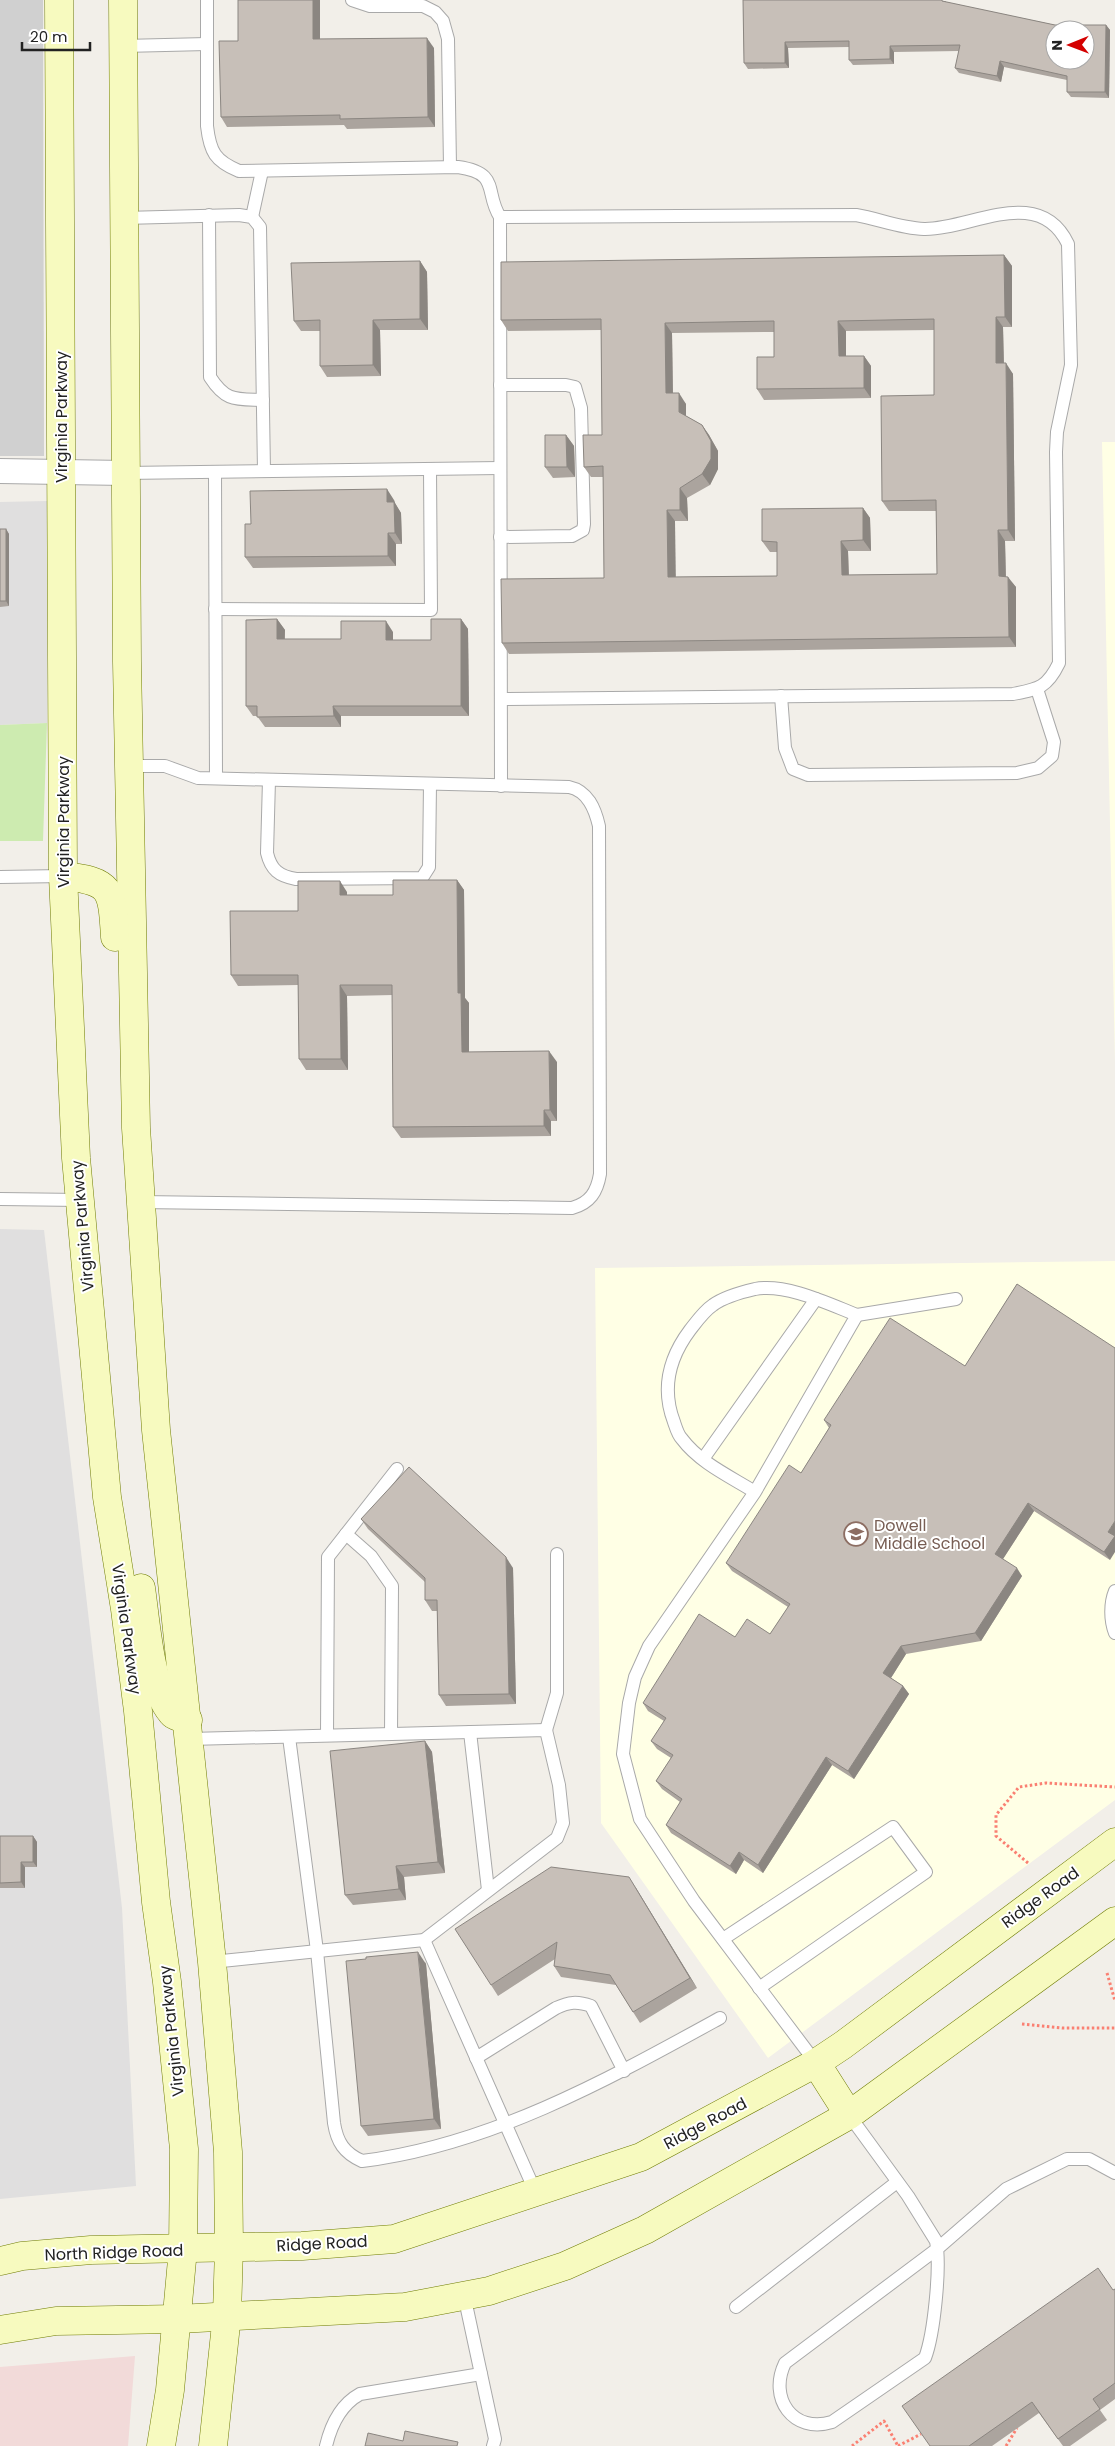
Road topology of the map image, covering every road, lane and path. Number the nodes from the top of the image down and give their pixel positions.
1 (59, 0) edge
2 (123, 0) edge
3 (207, 0) edge
4 (352, 0) edge
5 (207, 44) junction
6 (123, 46) junction
7 (450, 167) junction
8 (262, 171) junction
9 (209, 215) junction
10 (252, 217) junction
11 (500, 217) junction
12 (124, 218) junction
13 (500, 386) junction
14 (263, 400) junction
15 (430, 468) junction
16 (500, 468) junction
17 (0, 471) edge
18 (62, 471) junction
19 (264, 471) junction
20 (215, 472) junction
21 (125, 473) junction
22 (500, 537) junction
23 (215, 609) junction
24 (1037, 689) junction
25 (781, 696) junction
26 (501, 699) junction
27 (129, 766) junction
28 (216, 778) junction
29 (269, 780) junction
30 (430, 784) junction
31 (501, 786) junction
32 (62, 876) junction
33 (0, 877) edge
34 (135, 1042) junction
35 (0, 1199) edge
36 (80, 1200) junction
37 (140, 1202) junction
38 (816, 1299) junction
39 (956, 1299) dead end
40 (857, 1315) junction
41 (703, 1459) junction
42 (396, 1469) dead end
43 (755, 1492) junction
44 (107, 1497) junction
45 (346, 1534) junction
46 (557, 1554) dead end
47 (1115, 1591) edge
48 (1115, 1633) edge
49 (189, 1730) junction
50 (546, 1730) junction
51 (470, 1732) junction
52 (391, 1734) junction
53 (327, 1736) junction
54 (289, 1737) junction
55 (1115, 1787) edge
56 (1115, 1842) edge
57 (1028, 1863) dead end
58 (488, 1890) junction
59 (1115, 1921) edge
60 (424, 1940) junction
61 (723, 1940) junction
62 (317, 1951) junction
63 (212, 1962) junction
64 (1107, 1973) dead end
65 (759, 1988) junction
66 (1115, 2001) edge
67 (720, 2018) dead end
68 (1022, 2024) dead end
69 (1115, 2028) edge
70 (476, 2058) junction
71 (816, 2063) junction
72 (624, 2071) junction
73 (849, 2115) junction
74 (505, 2124) junction
75 (1115, 2173) edge
76 (897, 2182) junction
77 (536, 2193) junction
78 (183, 2248) junction
79 (229, 2248) junction
80 (937, 2249) junction
81 (0, 2261) edge
82 (464, 2295) junction
83 (736, 2307) dead end
84 (227, 2315) junction
85 (178, 2319) junction
86 (0, 2330) edge
87 (481, 2374) junction
88 (1017, 2428) edge
89 (921, 2434) edge
90 (161, 2446) edge
91 (213, 2446) edge
92 (326, 2446) edge
93 (493, 2446) edge
94 (852, 2446) edge
95 (898, 2446) edge
96 (1006, 2446) edge

1 - 18 main road, Virginia Parkway
2 - 6 main road
3 - 5 lane
4 - 7 lane
5 - 6 lane
5 - 8 lane
6 - 12 main road
7 - 8 lane
7 - 11 lane
8 - 10 lane
9 - 10 lane
9 - 12 lane
9 - 14 lane
10 - 14 lane
11 - 13 lane
11 - 24 lane
12 - 21 main road
13 - 16 lane
13 - 22 lane
14 - 19 lane
15 - 16 lane
15 - 19 lane
15 - 23 lane
16 - 22 lane
17 - 18 street
18 - 21 street
18 - 32 main road, Virginia Parkway
19 - 20 lane
20 - 21 lane
20 - 23 lane
21 - 27 main road
22 - 26 lane
23 - 28 lane
24 - 25 lane
24 - 25 lane
25 - 26 lane
26 - 31 lane
27 - 28 lane
27 - 34 main road
28 - 29 lane
29 - 30 lane
29 - 30 lane
30 - 31 lane
31 - 37 lane
32 - 33 lane
32 - 34 main road
32 - 36 main road, Virginia Parkway
34 - 37 main road
35 - 36 lane
36 - 44 main road, Virginia Parkway
37 - 49 main road
38 - 40 lane
38 - 41 lane
38 - 41 lane
39 - 40 lane
40 - 43 lane
41 - 43 lane
42 - 45 lane
43 - 61 lane
44 - 49 main road
44 - 78 main road, Virginia Parkway
45 - 52 lane
45 - 53 lane
46 - 50 lane
47 - 48 lane
49 - 54 lane
49 - 63 main road
50 - 51 lane
50 - 58 lane
51 - 52 lane
51 - 58 lane
52 - 53 lane
53 - 54 lane
54 - 62 lane
55 - 57 path
56 - 71 main road, Ridge Road
58 - 60 lane
59 - 73 main road
60 - 62 lane
60 - 70 lane
61 - 65 lane
61 - 65 lane
62 - 63 lane
62 - 74 lane
63 - 79 main road
64 - 66 path
65 - 71 lane
67 - 72 lane
68 - 69 path
70 - 72 lane
70 - 74 lane
71 - 73 main road
71 - 77 main road, Ridge Road
72 - 74 lane
73 - 76 lane
73 - 82 main road
74 - 77 lane
75 - 80 lane
76 - 80 lane
76 - 83 lane
77 - 79 main road, Ridge Road
78 - 79 main road, North Ridge Road
78 - 81 main road, North Ridge Road
78 - 85 main road, Virginia Parkway
79 - 84 main road
80 - 80 lane
82 - 84 main road
82 - 87 lane
84 - 85 main road
84 - 91 main road
85 - 86 main road
85 - 90 main road, Virginia Parkway
87 - 92 lane
87 - 93 lane
88 - 96 path
89 - 95 path
94 - 95 path

